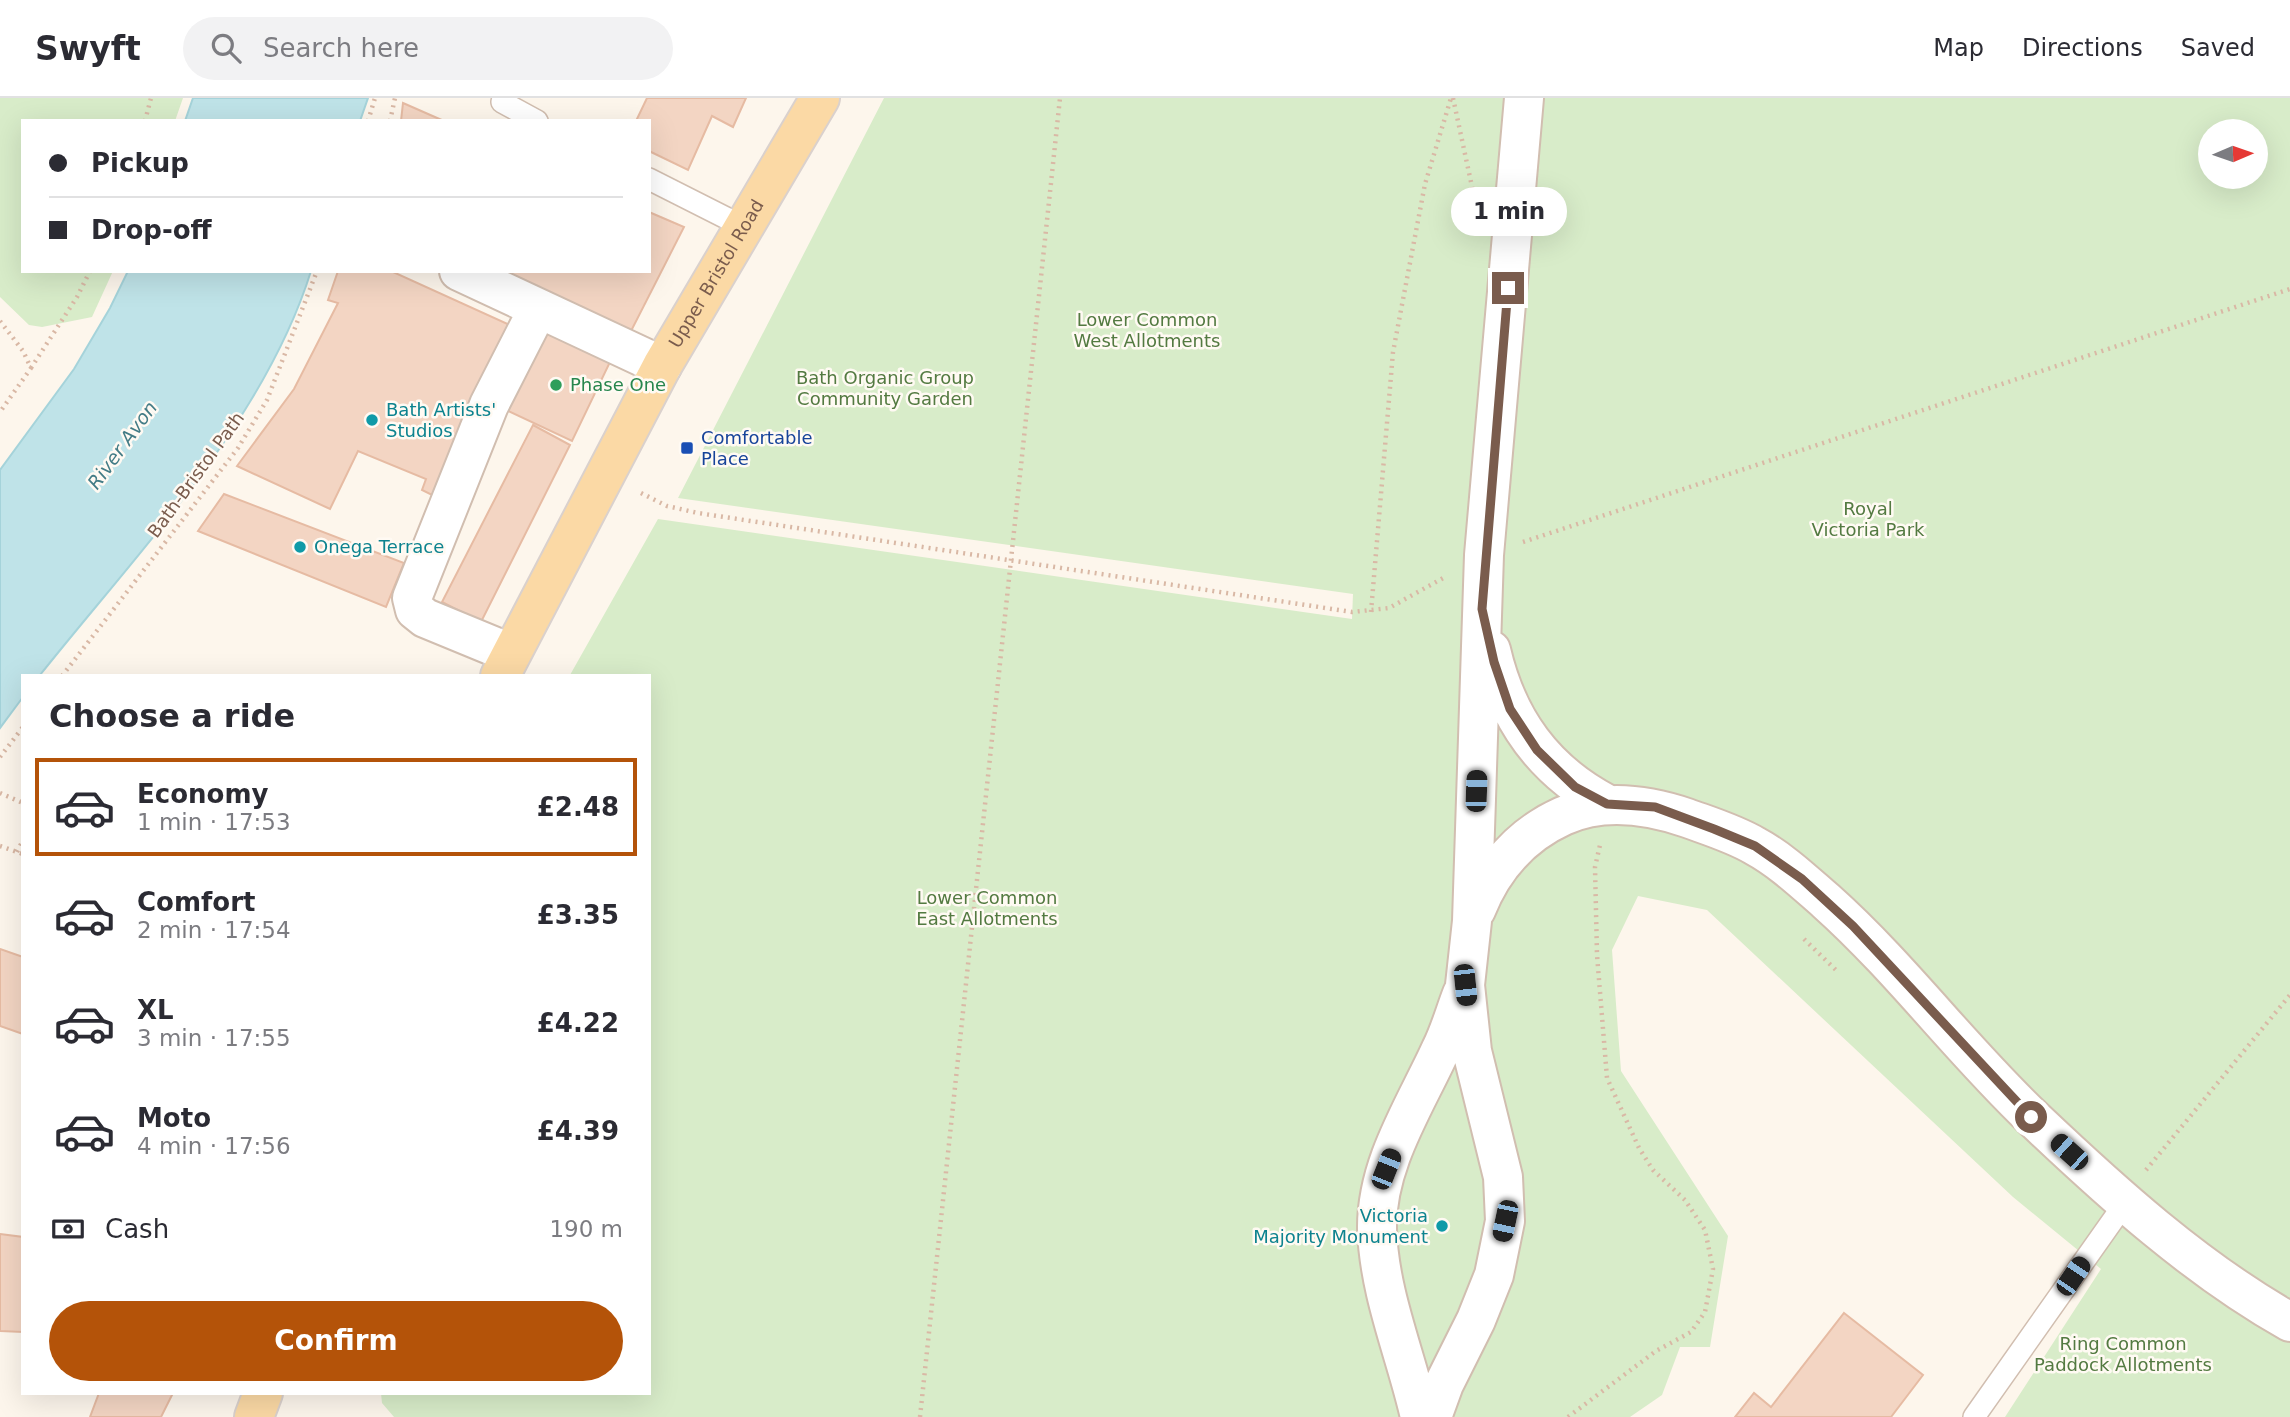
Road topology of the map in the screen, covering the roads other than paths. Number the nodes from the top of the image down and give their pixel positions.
1 (503, 98) edge
2 (820, 98) edge
3 (1524, 98) edge
4 (533, 119) edge
5 (651, 180) edge
6 (744, 227) junction
7 (463, 273) edge
8 (538, 309) junction
9 (662, 366) junction
10 (1482, 609) junction
11 (505, 664) edge
12 (1607, 822) junction
13 (1472, 921) junction
14 (1465, 985) junction
15 (2125, 1203) junction
16 (2290, 1322) edge
17 (262, 1395) edge
18 (254, 1417) edge
19 (1420, 1417) edge
20 (1432, 1417) edge
21 (1974, 1417) edge

1 - 4 lane
2 - 6 main road, Upper Bristol Road
3 - 10 street
5 - 6 lane
6 - 9 main road, Upper Bristol Road
7 - 8 street
8 - 9 street
8 - 11 street
9 - 11 main road, Upper Bristol Road
10 - 12 street
10 - 13 street
12 - 13 street
12 - 15 street
13 - 14 street
14 - 19 street
14 - 20 street
15 - 16 street
15 - 21 lane
17 - 18 main road

